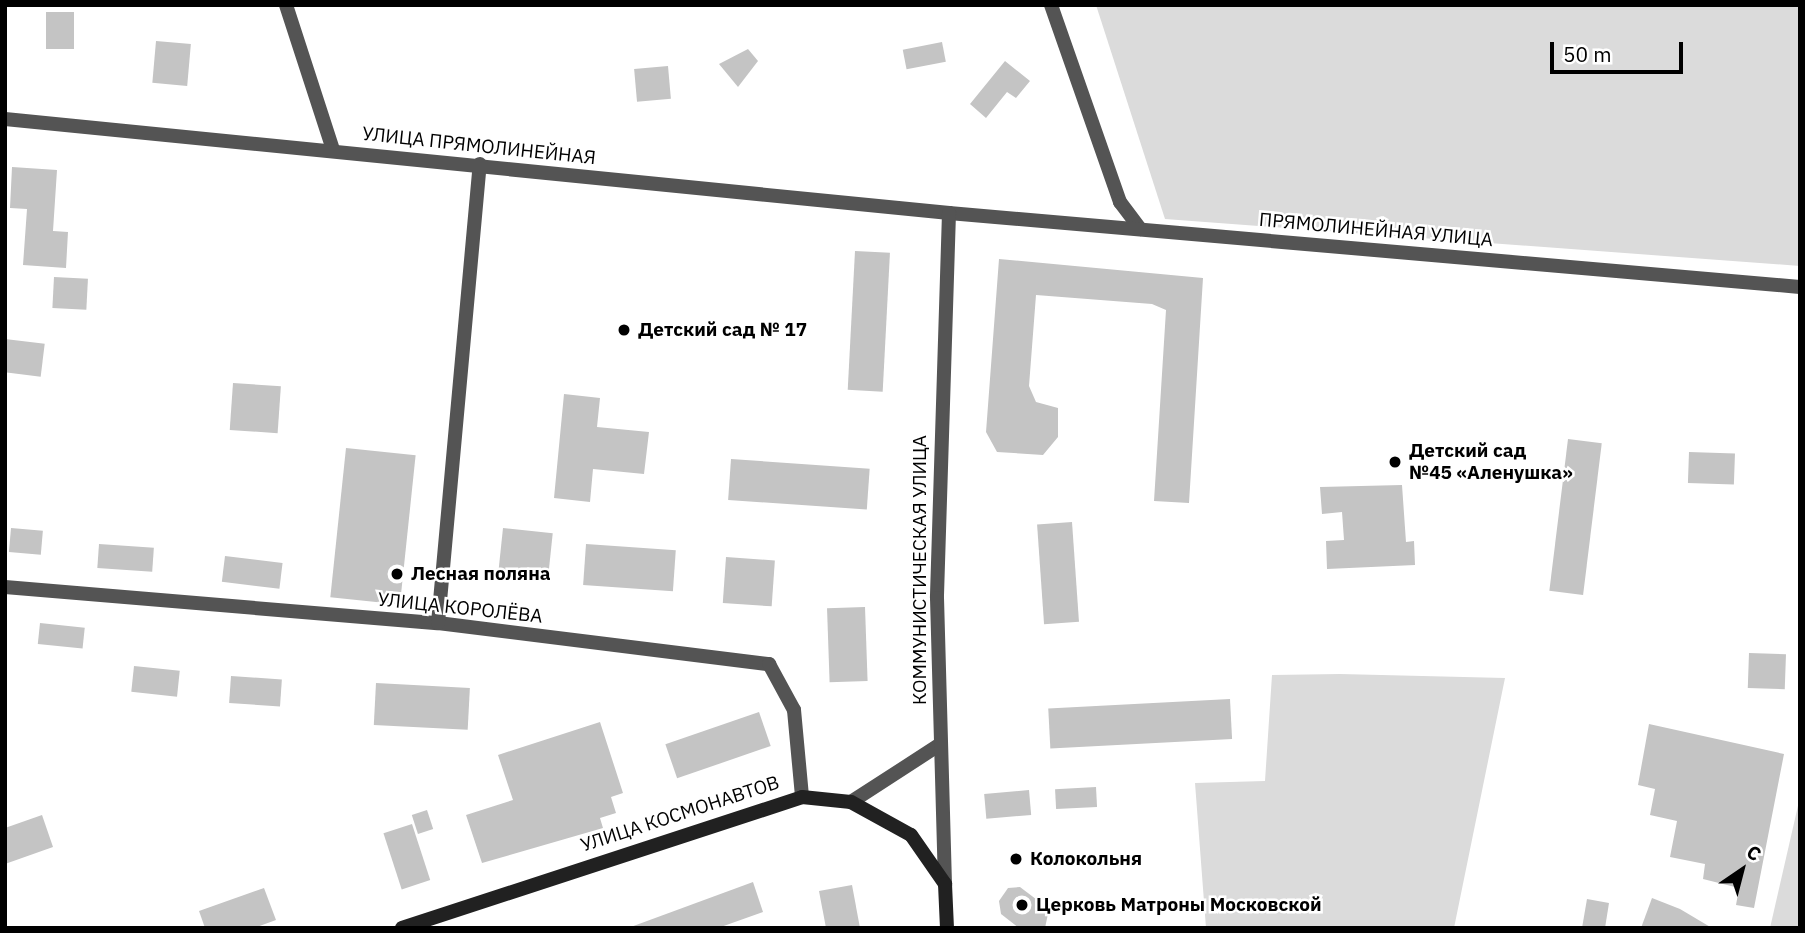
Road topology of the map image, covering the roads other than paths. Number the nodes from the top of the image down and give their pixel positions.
1 (285, 5) edge
2 (1051, 5) edge
3 (5, 118) edge
4 (333, 150) junction
5 (480, 164) junction
6 (949, 214) junction
7 (1140, 229) junction
8 (1800, 287) edge
9 (5, 587) edge
10 (438, 623) junction
11 (939, 745) junction
12 (802, 797) junction
13 (851, 802) junction
14 (945, 884) junction
15 (402, 928) edge
16 (947, 928) edge

1 - 4 street
2 - 7 street
3 - 4 street, УЛИЦА ПРЯМОЛИНЕЙНАЯ
4 - 5 street, УЛИЦА ПРЯМОЛИНЕЙНАЯ
5 - 6 street, УЛИЦА ПРЯМОЛИНЕЙНАЯ
5 - 10 street
6 - 7 street, ПРЯМОЛИНЕЙНАЯ УЛИЦА
6 - 11 street, КОММУНИСТИЧЕСКАЯ УЛИЦА
7 - 8 street, ПРЯМОЛИНЕЙНАЯ УЛИЦА
9 - 10 street, УЛИЦА КОРОЛЁВА
10 - 12 street, УЛИЦА КОРОЛЁВА
11 - 13 street
11 - 14 street, КОММУНИСТИЧЕСКАЯ УЛИЦА
12 - 13 main road, УЛИЦА КОСМОНАВТОВ
12 - 15 main road, УЛИЦА КОСМОНАВТОВ
13 - 14 main road, УЛИЦА КОСМОНАВТОВ
14 - 16 main road, КОММУНИСТИЧЕСКАЯ УЛИЦА

